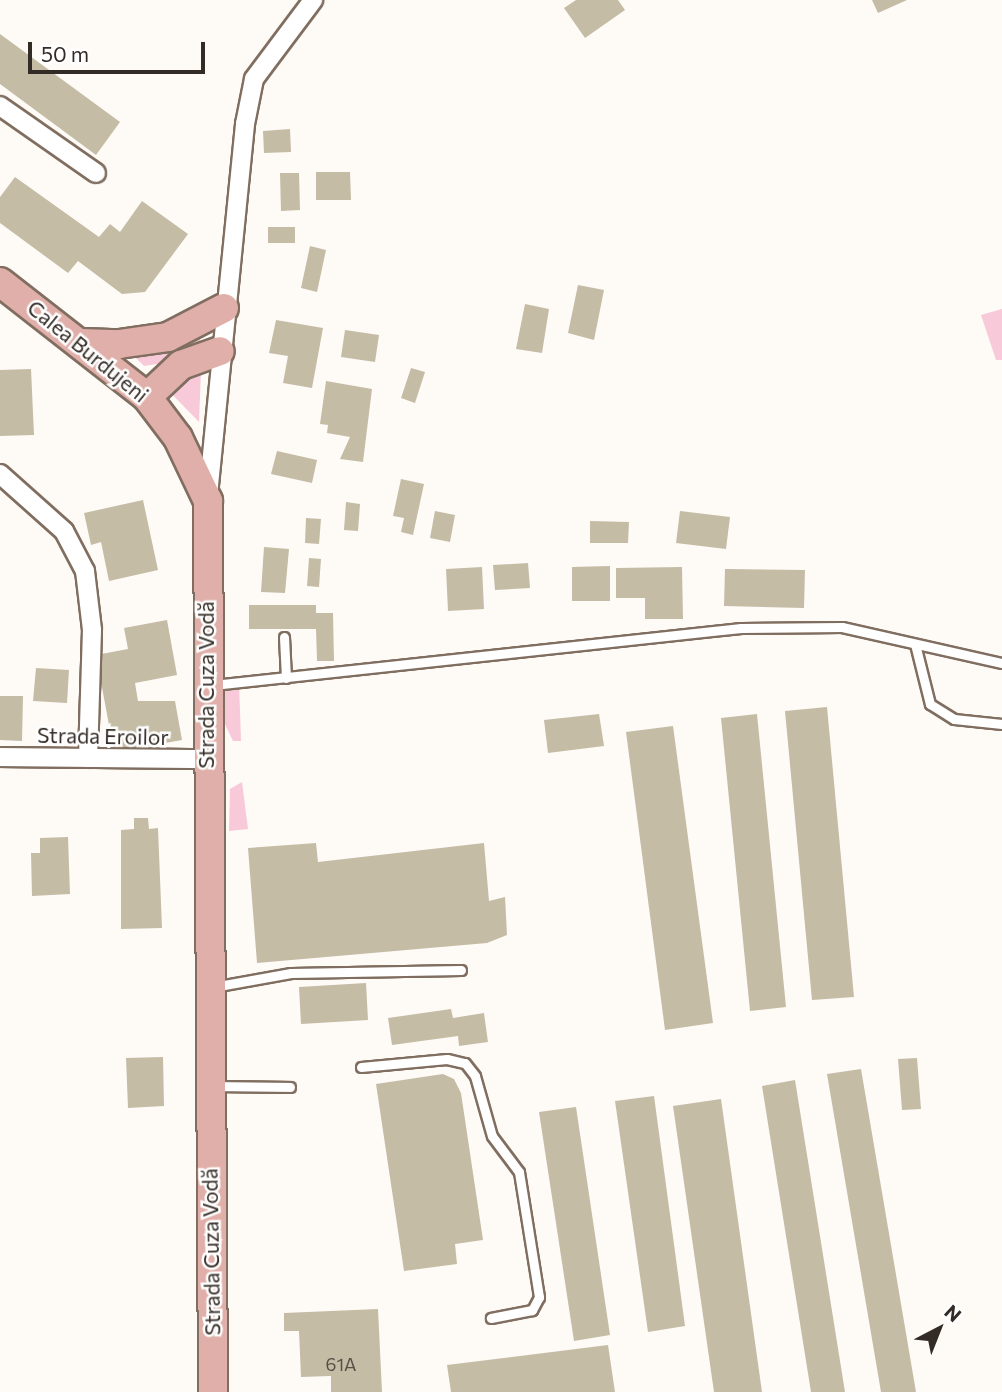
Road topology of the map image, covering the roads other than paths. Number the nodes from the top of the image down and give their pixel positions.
1 (313, 0) edge
2 (0, 106) edge
3 (96, 173) dead end
4 (0, 282) edge
5 (225, 308) junction
6 (81, 343) junction
7 (220, 351) junction
8 (147, 397) junction
9 (0, 474) edge
10 (208, 501) junction
11 (284, 637) dead end
12 (915, 644) junction
13 (1002, 663) edge
14 (286, 678) junction
15 (206, 686) junction
16 (1002, 724) edge
17 (0, 757) edge
18 (88, 758) junction
19 (206, 760) junction
20 (461, 970) dead end
21 (208, 988) junction
22 (361, 1067) dead end
23 (209, 1085) junction
24 (290, 1087) dead end
25 (491, 1318) dead end
26 (213, 1392) edge

1 - 5 street, Strada Cuza Vodă
2 - 3 street
4 - 6 main road, Calea Burdujeni
5 - 6 main road
5 - 7 street, Strada Cuza Vodă
6 - 8 main road, Calea Burdujeni
7 - 8 main road
7 - 10 street, Strada Cuza Vodă
8 - 10 main road, Calea Burdujeni
9 - 18 street
10 - 15 main road, Strada Cuza Vodă
11 - 14 lane
12 - 13 lane
12 - 14 lane
12 - 16 lane
14 - 15 lane
15 - 19 main road, Strada Cuza Vodă
17 - 18 street, Strada Eroilor
18 - 19 street, Strada Eroilor
19 - 21 main road, Strada Cuza Vodă
20 - 21 lane
21 - 23 main road, Strada Cuza Vodă
22 - 25 lane
23 - 24 lane
23 - 26 main road, Strada Cuza Vodă

